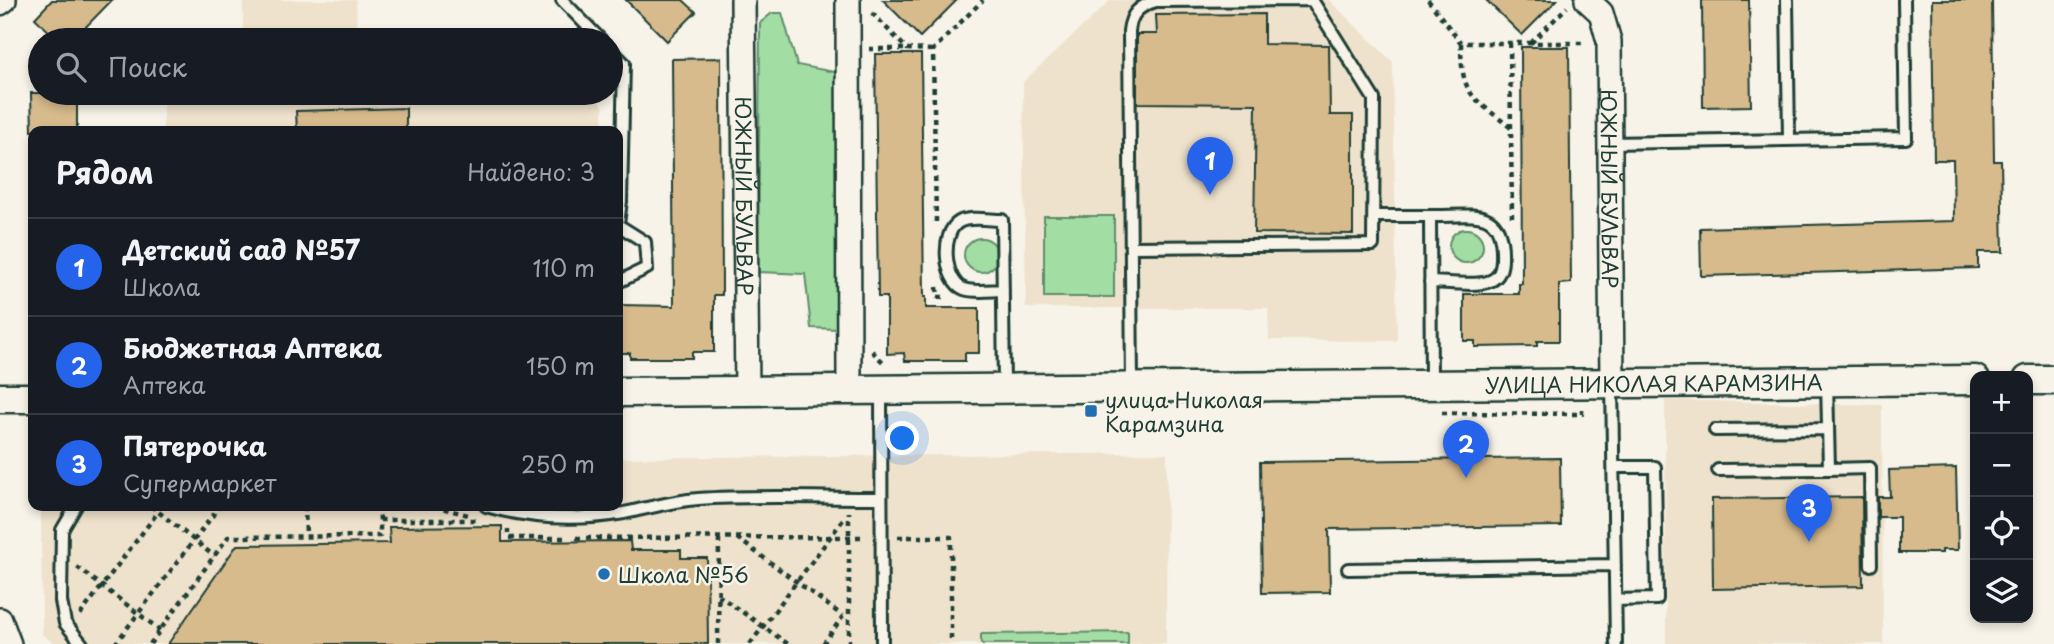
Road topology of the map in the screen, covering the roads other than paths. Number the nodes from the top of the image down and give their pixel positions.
1 (562, 0) edge
2 (743, 0) edge
3 (848, 0) edge
4 (1587, 0) edge
5 (1787, 0) edge
6 (1905, 0) edge
7 (589, 28) edge
8 (623, 63) edge
9 (623, 126) edge
10 (1788, 139) junction
11 (1608, 143) junction
12 (1374, 216) junction
13 (1430, 216) junction
14 (623, 227) edge
15 (1131, 247) junction
16 (623, 280) edge
17 (1430, 282) junction
18 (1003, 290) junction
19 (1970, 380) edge
20 (2033, 380) edge
21 (2054, 380) edge
22 (887, 382) junction
23 (1827, 382) junction
24 (1612, 384) junction
25 (1432, 385) junction
26 (1132, 388) junction
27 (1004, 390) junction
28 (747, 391) junction
29 (849, 391) junction
30 (623, 392) edge
31 (0, 398) edge
32 (28, 398) edge
33 (1828, 429) junction
34 (1714, 430) dead end
35 (1614, 467) junction
36 (1829, 469) junction
37 (1718, 470) dead end
38 (881, 498) junction
39 (73, 511) edge
40 (504, 511) edge
41 (1615, 565) junction
42 (1871, 565) dead end
43 (1348, 569) dead end
44 (1616, 600) junction
45 (0, 620) edge
46 (9, 644) edge
47 (82, 644) edge
48 (882, 644) edge
49 (1616, 644) edge

1 - 7 lane
2 - 28 street, ЮЖНЫЙ БУЛЬВАР
3 - 29 street
4 - 11 street, ЮЖНЫЙ БУЛЬВАР
5 - 10 lane
6 - 10 lane
8 - 9 lane
10 - 11 lane
11 - 24 street, ЮЖНЫЙ БУЛЬВАР
12 - 13 lane
12 - 15 lane
12 - 15 lane
13 - 17 lane
13 - 17 lane
14 - 16 lane
15 - 26 lane
17 - 25 lane
18 - 18 lane
18 - 27 lane
19 - 23 street, УЛИЦА НИКОЛАЯ КАРАМЗИНА
20 - 21 street
22 - 27 street, УЛИЦА НИКОЛАЯ КАРАМЗИНА
22 - 29 street, УЛИЦА НИКОЛАЯ КАРАМЗИНА
22 - 38 lane
23 - 24 street, УЛИЦА НИКОЛАЯ КАРАМЗИНА
23 - 33 lane
24 - 25 street, УЛИЦА НИКОЛАЯ КАРАМЗИНА
24 - 35 lane
25 - 26 street, УЛИЦА НИКОЛАЯ КАРАМЗИНА
26 - 27 street, УЛИЦА НИКОЛАЯ КАРАМЗИНА
28 - 29 street, УЛИЦА НИКОЛАЯ КАРАМЗИНА
28 - 30 street, УЛИЦА НИКОЛАЯ КАРАМЗИНА
31 - 32 street
33 - 34 lane
33 - 36 lane
35 - 41 lane
35 - 44 lane
36 - 37 lane
36 - 42 lane
38 - 40 lane
38 - 48 lane
39 - 47 lane
41 - 43 lane
41 - 44 lane
44 - 49 lane
45 - 46 street

